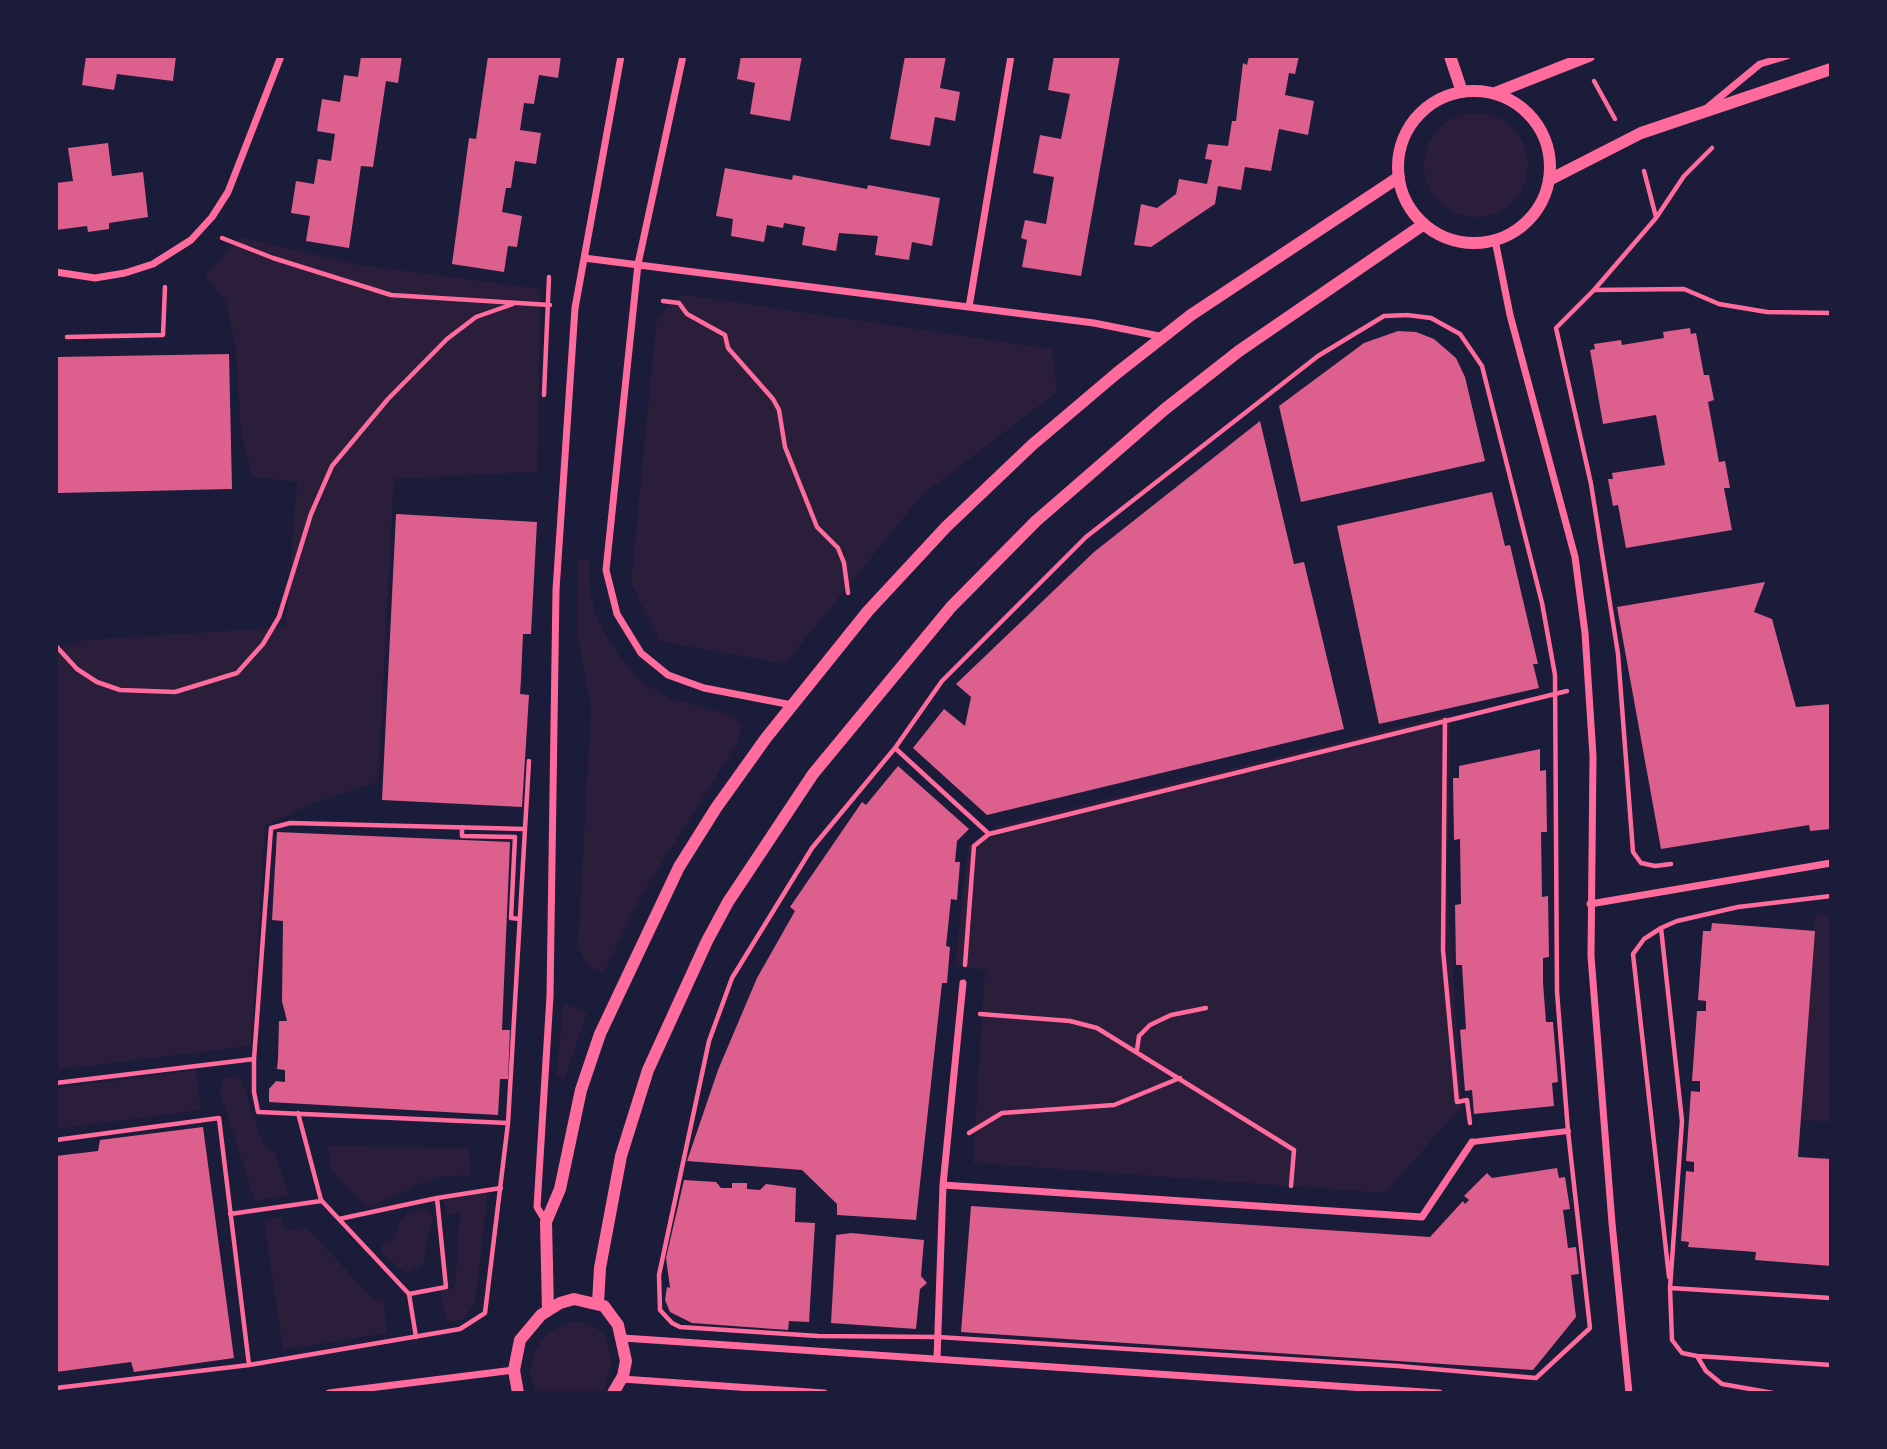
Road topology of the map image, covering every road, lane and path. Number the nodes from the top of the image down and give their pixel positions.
1 (281, 56) edge
2 (621, 56) edge
3 (684, 56) edge
4 (1011, 56) edge
5 (1450, 56) edge
6 (1589, 56) edge
7 (1787, 56) edge
8 (1831, 69) edge
9 (1593, 78) dead end
10 (1462, 92) junction
11 (1495, 93) junction
12 (1702, 111) junction
13 (1621, 129) dead end
14 (1712, 148) dead end
15 (1644, 171) dead end
16 (1399, 177) junction
17 (1549, 180) junction
18 (1656, 218) junction
19 (1424, 224) junction
20 (1495, 240) junction
21 (231, 242) dead end
22 (584, 258) junction
23 (638, 264) junction
24 (56, 272) edge
25 (549, 277) dead end
26 (165, 288) dead end
27 (1594, 290) junction
28 (663, 301) dead end
29 (513, 303) junction
30 (547, 305) junction
31 (968, 307) junction
32 (1831, 313) edge
33 (1556, 328) dead end
34 (67, 337) dead end
35 (1164, 337) junction
36 (544, 401) dead end
37 (848, 593) dead end
38 (56, 646) edge
39 (1589, 686) junction
40 (1555, 694) junction
41 (792, 705) junction
42 (1445, 720) junction
43 (895, 748) junction
44 (529, 760) dead end
45 (462, 827) junction
46 (525, 829) junction
47 (989, 834) junction
48 (1831, 863) edge
49 (1831, 896) edge
50 (1590, 904) junction
51 (520, 919) junction
52 (1661, 928) junction
53 (963, 983) joint
54 (1206, 1008) dead end
55 (961, 1013) junction
56 (1137, 1050) junction
57 (254, 1059) junction
58 (1181, 1078) junction
59 (56, 1083) edge
60 (298, 1113) junction
61 (508, 1122) junction
62 (1568, 1131) junction
63 (56, 1140) edge
64 (1472, 1142) junction
65 (946, 1150) junction
66 (943, 1185) junction
67 (501, 1188) junction
68 (437, 1198) junction
69 (321, 1201) junction
70 (1289, 1208) junction
71 (230, 1214) junction
72 (339, 1219) junction
73 (546, 1222) junction
74 (1670, 1288) junction
75 (410, 1294) junction
76 (1831, 1298) edge
77 (598, 1303) junction
78 (548, 1310) junction
79 (416, 1337) junction
80 (938, 1337) junction
81 (622, 1338) junction
82 (1697, 1356) junction
83 (937, 1359) junction
84 (249, 1365) junction
85 (1831, 1365) edge
86 (514, 1370) junction
87 (621, 1379) junction
88 (56, 1388) edge
89 (329, 1393) edge
90 (518, 1393) edge
91 (613, 1393) edge
92 (824, 1393) edge
93 (1439, 1393) edge
94 (1629, 1393) edge
95 (1773, 1393) edge

1 - 24 street
2 - 22 street
3 - 23 street
4 - 31 street
5 - 10 street
6 - 11 street
7 - 12 street
8 - 12 street
9 - 13 path
10 - 11 street
10 - 16 street
11 - 17 street
12 - 17 street
14 - 18 path
15 - 18 path
16 - 19 street
16 - 35 street
17 - 20 street
18 - 27 path
19 - 20 street
19 - 77 street
20 - 39 street
21 - 29 path
22 - 23 street
22 - 73 street
23 - 31 street
23 - 41 street
25 - 30 path
26 - 34 path
27 - 32 path
27 - 33 path
28 - 37 path
29 - 30 path
29 - 38 path
30 - 36 path
31 - 35 street
35 - 41 street
39 - 40 path
39 - 50 street
40 - 42 path
40 - 43 path
40 - 62 path
41 - 73 street
42 - 47 path
42 - 64 path
43 - 47 path
43 - 80 path
44 - 46 path
45 - 46 path
45 - 51 path
45 - 57 path
46 - 51 path
47 - 53 path
48 - 50 street
49 - 52 path
50 - 94 street
51 - 61 path
52 - 74 path
52 - 74 path
53 - 55 street
54 - 56 path
55 - 56 path
55 - 65 street
56 - 58 path
57 - 59 path
57 - 60 path
58 - 65 path
58 - 70 path
60 - 61 path
60 - 69 path
61 - 67 path
62 - 64 street
62 - 80 path
63 - 71 path
64 - 70 street
65 - 66 street
66 - 70 street
66 - 80 street
67 - 68 path
67 - 79 path
68 - 72 path
68 - 75 path
69 - 71 path
69 - 72 path
71 - 84 path
72 - 75 path
73 - 78 street
74 - 76 path
74 - 82 path
75 - 79 path
77 - 78 street
77 - 81 street
78 - 86 street
79 - 84 path
80 - 83 street
81 - 83 street
81 - 87 street
82 - 85 path
82 - 95 path
83 - 93 street
84 - 88 path
86 - 89 street
86 - 90 street
87 - 91 street
87 - 92 street

